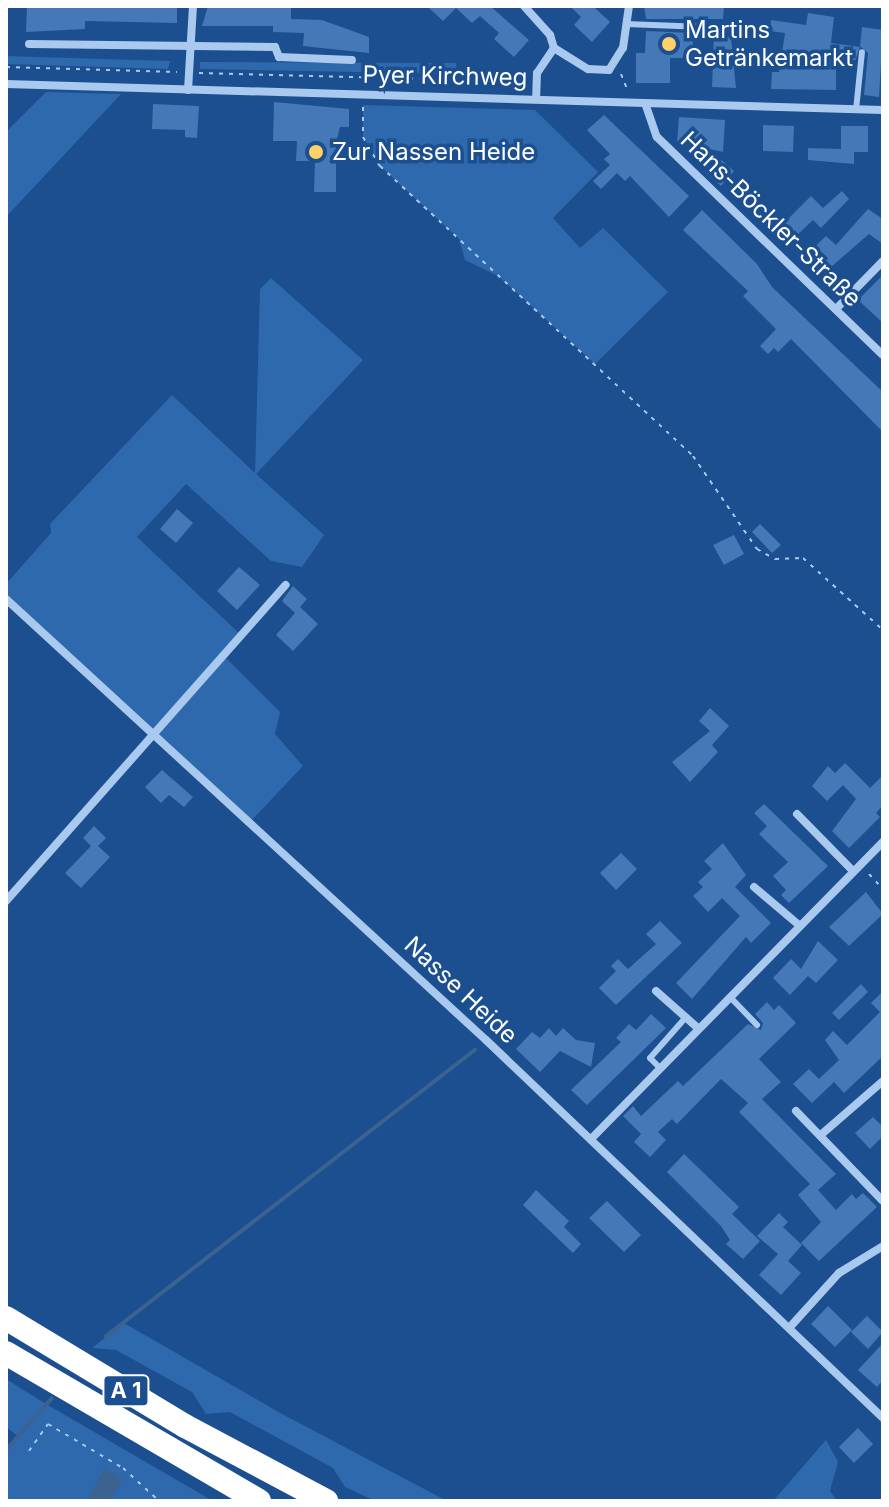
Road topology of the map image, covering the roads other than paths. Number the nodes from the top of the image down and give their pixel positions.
1 (193, 6) edge
2 (524, 6) edge
3 (629, 6) edge
4 (626, 24) junction
5 (731, 28) dead end
6 (29, 44) dead end
7 (191, 45) junction
8 (554, 48) junction
9 (862, 52) dead end
10 (352, 60) dead end
11 (6, 84) edge
12 (188, 90) junction
13 (536, 97) junction
14 (645, 103) junction
15 (856, 110) junction
16 (883, 110) edge
17 (883, 261) edge
18 (836, 309) junction
19 (883, 355) edge
20 (286, 585) dead end
21 (6, 599) edge
22 (152, 733) junction
23 (797, 814) dead end
24 (883, 842) edge
25 (856, 868) junction
26 (754, 887) dead end
27 (6, 901) edge
28 (800, 926) junction
29 (656, 991) dead end
30 (730, 997) junction
31 (686, 1017) junction
32 (757, 1025) dead end
33 (699, 1029) junction
34 (660, 1068) junction
35 (883, 1081) edge
36 (796, 1111) dead end
37 (823, 1133) junction
38 (591, 1139) junction
39 (883, 1201) edge
40 (883, 1246) edge
41 (6, 1318) edge
42 (790, 1327) junction
43 (6, 1353) edge
44 (883, 1418) edge
45 (259, 1501) edge
46 (326, 1501) edge

1 - 7 street
2 - 8 street
3 - 4 street
4 - 5 lane
4 - 8 street
6 - 7 street
7 - 10 street
7 - 12 street
8 - 13 street
9 - 15 lane
11 - 12 street, Pyer Kirchweg
12 - 13 street, Pyer Kirchweg
13 - 14 street, Pyer Kirchweg
14 - 15 street, Pyer Kirchweg
14 - 18 street, Hans-Böckler-Straße
15 - 16 street, Pyer Kirchweg
17 - 18 street
18 - 19 street, Hans-Böckler-Straße
20 - 22 street
21 - 22 street, Nasse Heide
22 - 27 street
22 - 38 street, Nasse Heide
23 - 25 street
24 - 25 street
25 - 28 street
26 - 28 street
28 - 30 street
29 - 31 street
30 - 32 lane
30 - 33 street
31 - 33 street
31 - 34 lane
33 - 34 street
34 - 38 street
35 - 37 street
36 - 37 street
37 - 39 street
38 - 42 street, Nasse Heide
40 - 42 street
41 - 46 highway, A 1
42 - 44 street, Nasse Heide
43 - 45 highway, A 1

